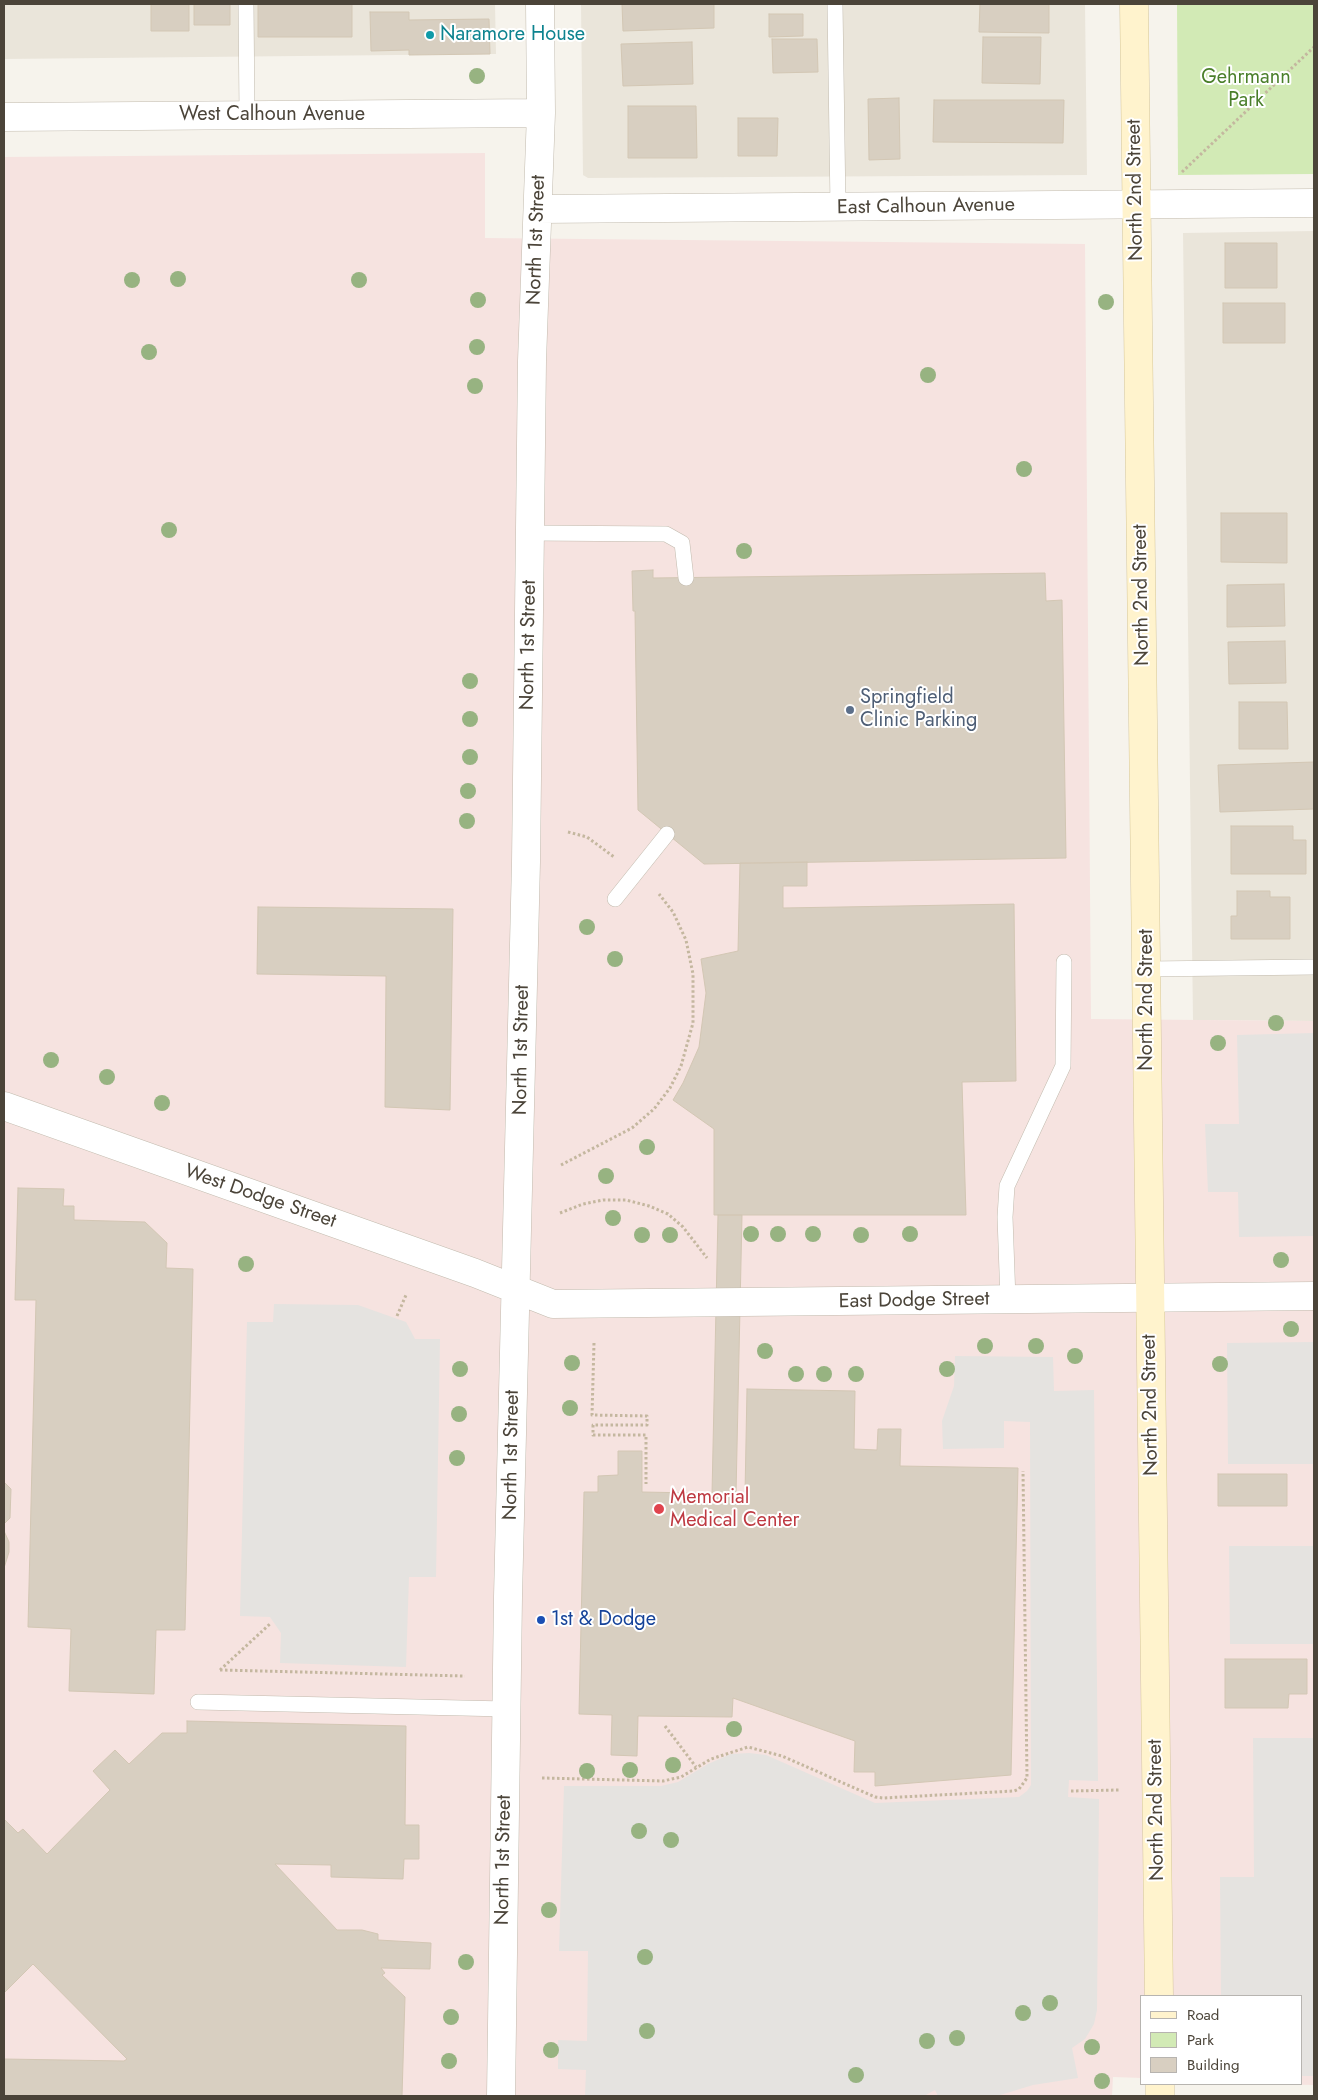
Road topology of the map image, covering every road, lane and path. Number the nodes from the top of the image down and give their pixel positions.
1 (246, 4) edge
2 (540, 4) edge
3 (835, 4) edge
4 (1134, 4) edge
5 (1314, 47) edge
6 (541, 113) junction
7 (247, 115) junction
8 (4, 117) edge
9 (1176, 178) dead end
10 (1314, 204) edge
11 (1136, 205) junction
12 (838, 208) junction
13 (538, 209) junction
14 (530, 533) junction
15 (686, 578) dead end
16 (568, 832) dead end
17 (667, 834) dead end
18 (614, 857) dead end
19 (659, 894) dead end
20 (615, 899) dead end
21 (1064, 962) dead end
22 (1314, 967) edge
23 (1147, 969) junction
24 (4, 1106) edge
25 (561, 1165) dead end
26 (560, 1213) dead end
27 (707, 1258) dead end
28 (516, 1289) junction
29 (406, 1295) dead end
30 (1314, 1296) edge
31 (1150, 1299) junction
32 (1008, 1300) junction
33 (397, 1316) dead end
34 (594, 1343) dead end
35 (1023, 1471) dead end
36 (646, 1484) dead end
37 (271, 1623) dead end
38 (465, 1676) dead end
39 (198, 1702) dead end
40 (506, 1709) junction
41 (665, 1726) dead end
42 (696, 1767) junction
43 (542, 1778) dead end
44 (1022, 1786) junction
45 (1026, 1790) dead end
46 (1119, 1790) dead end
47 (1071, 1791) dead end
48 (1160, 1995) edge
49 (500, 2096) edge

1 - 7 lane
2 - 6 street, North 1st Street
3 - 12 lane
4 - 11 main road, North 2nd Street
5 - 9 path
6 - 7 street, West Calhoun Avenue
6 - 13 street, North 1st Street
7 - 8 street, West Calhoun Avenue
10 - 11 street, East Calhoun Avenue
11 - 12 street, East Calhoun Avenue
11 - 23 main road, North 2nd Street
12 - 13 street, East Calhoun Avenue
13 - 14 street, North 1st Street
14 - 15 lane
14 - 28 street, North 1st Street
16 - 18 path
17 - 20 lane
19 - 25 path
21 - 32 lane
22 - 23 lane
23 - 31 main road, North 2nd Street
24 - 28 street, West Dodge Street
26 - 27 path
28 - 32 street, East Dodge Street
28 - 40 street, North 1st Street
29 - 33 path
30 - 31 street, East Dodge Street
31 - 32 street, East Dodge Street
31 - 48 main road, North 2nd Street
34 - 36 path
35 - 44 path
37 - 38 path
39 - 40 lane
40 - 49 street, North 1st Street
41 - 42 path
42 - 43 path
42 - 44 path
44 - 45 path
46 - 47 path

